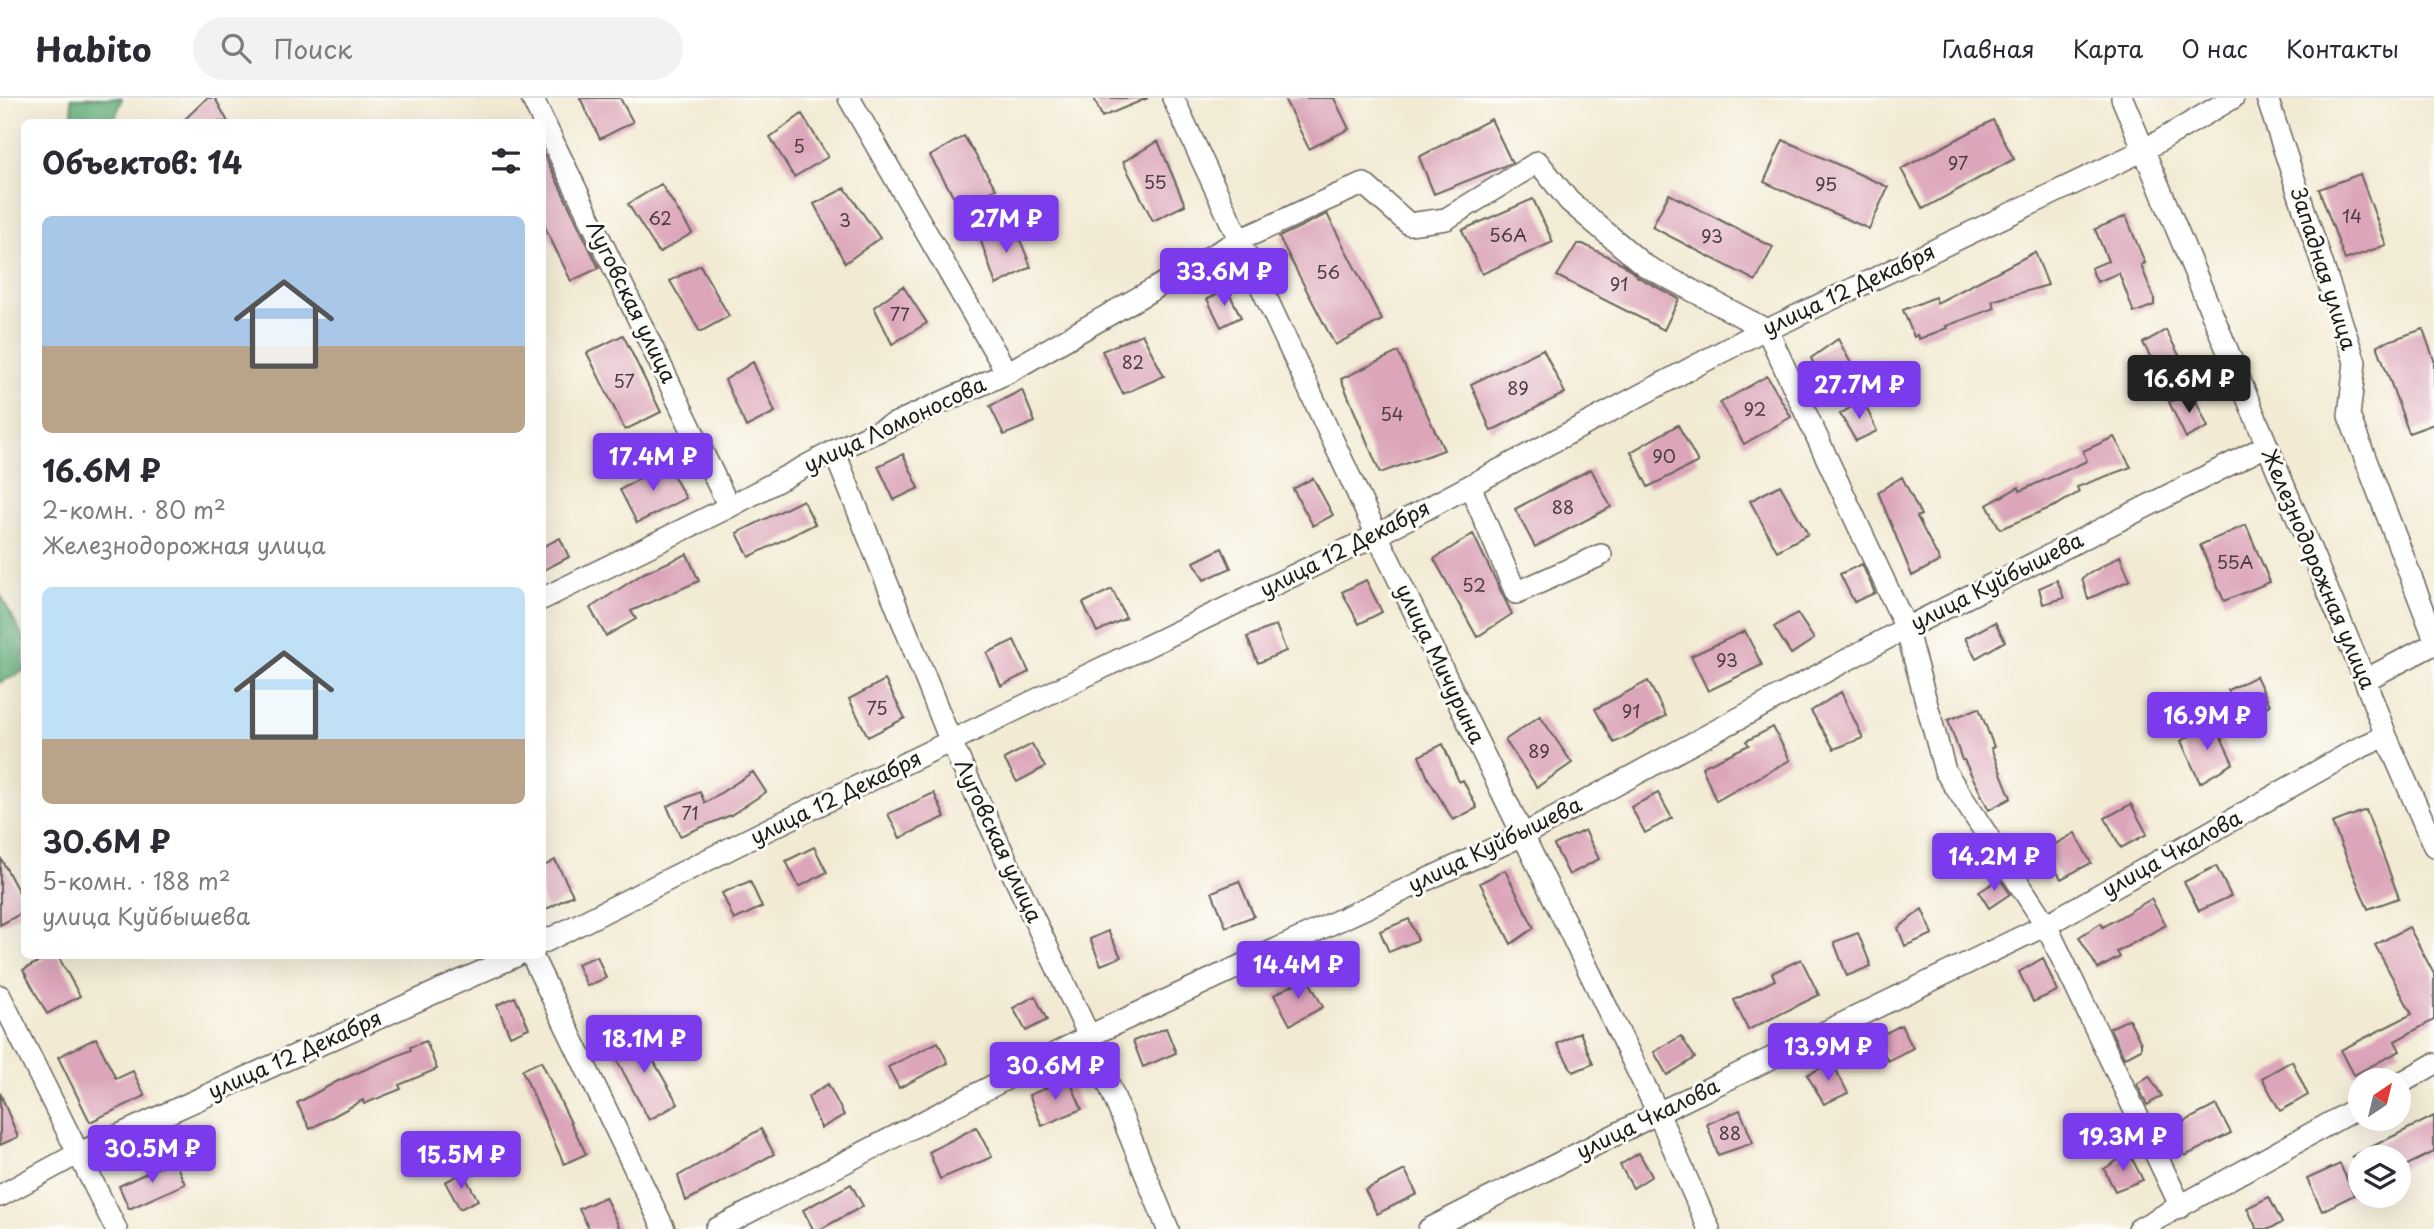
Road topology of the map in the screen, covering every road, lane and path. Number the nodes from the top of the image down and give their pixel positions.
1 (532, 98) edge
2 (849, 98) edge
3 (1173, 98) edge
4 (2122, 98) edge
5 (2233, 98) edge
6 (2267, 98) edge
7 (542, 119) edge
8 (546, 127) edge
9 (2144, 150) junction
10 (1241, 239) junction
11 (1766, 329) junction
12 (1007, 373) junction
13 (2266, 446) junction
14 (834, 451) junction
15 (1470, 485) junction
16 (729, 507) junction
17 (1377, 535) junction
18 (1601, 555) dead end
19 (546, 596) edge
20 (1906, 628) junction
21 (2434, 638) edge
22 (2434, 644) edge
23 (2365, 680) junction
24 (2386, 736) junction
25 (951, 742) junction
26 (1523, 835) junction
27 (2434, 846) edge
28 (2046, 925) junction
29 (546, 941) edge
30 (509, 959) edge
31 (533, 959) edge
32 (0, 996) edge
33 (1089, 1036) junction
34 (2434, 1064) edge
35 (2412, 1077) edge
36 (1658, 1113) junction
37 (2348, 1113) edge
38 (77, 1154) junction
39 (0, 1195) edge
40 (2181, 1207) junction
41 (116, 1229) edge
42 (664, 1229) edge
43 (716, 1229) edge
44 (1168, 1229) edge
45 (1429, 1229) edge
46 (1709, 1229) edge
47 (2138, 1229) edge

1 - 7 street, Луговская улица
2 - 12 street
3 - 10 street, улица Мичурина
4 - 9 street, Железнодорожная улица
5 - 9 street, улица 12 Декабря
6 - 21 street, Западная улица
8 - 16 street, Луговская улица
9 - 11 street, улица 12 Декабря
9 - 13 street, Железнодорожная улица
10 - 11 street, улица Ломоносова
10 - 12 street, улица Ломоносова
10 - 17 street, улица Мичурина
11 - 15 street, улица 12 Декабря
11 - 20 street
12 - 14 street, улица Ломоносова
13 - 20 street, улица Куйбышева
13 - 23 street, Железнодорожная улица
14 - 16 street, улица Ломоносова
14 - 25 street, Луговская улица
15 - 17 street, улица 12 Декабря
15 - 18 street
16 - 19 street, улица Ломоносова
17 - 25 street, улица 12 Декабря
17 - 26 street, улица Мичурина
20 - 26 street, улица Куйбышева
20 - 28 street
22 - 23 street
23 - 24 street, Железнодорожная улица
24 - 27 street, Железнодорожная улица
24 - 28 street, улица Чкалова
25 - 29 street, улица 12 Декабря
25 - 33 street, Луговская улица
26 - 33 street, улица Куйбышева
26 - 36 street, улица Мичурина
28 - 36 street, улица Чкалова
28 - 40 street
30 - 38 street, улица 12 Декабря
31 - 42 street
32 - 38 street
33 - 43 street, улица Куйбышева
33 - 44 street, Луговская улица
34 - 35 street
36 - 45 street, улица Чкалова
36 - 46 street, улица Мичурина
37 - 40 street
38 - 39 street, улица 12 Декабря
38 - 41 street
40 - 47 street

